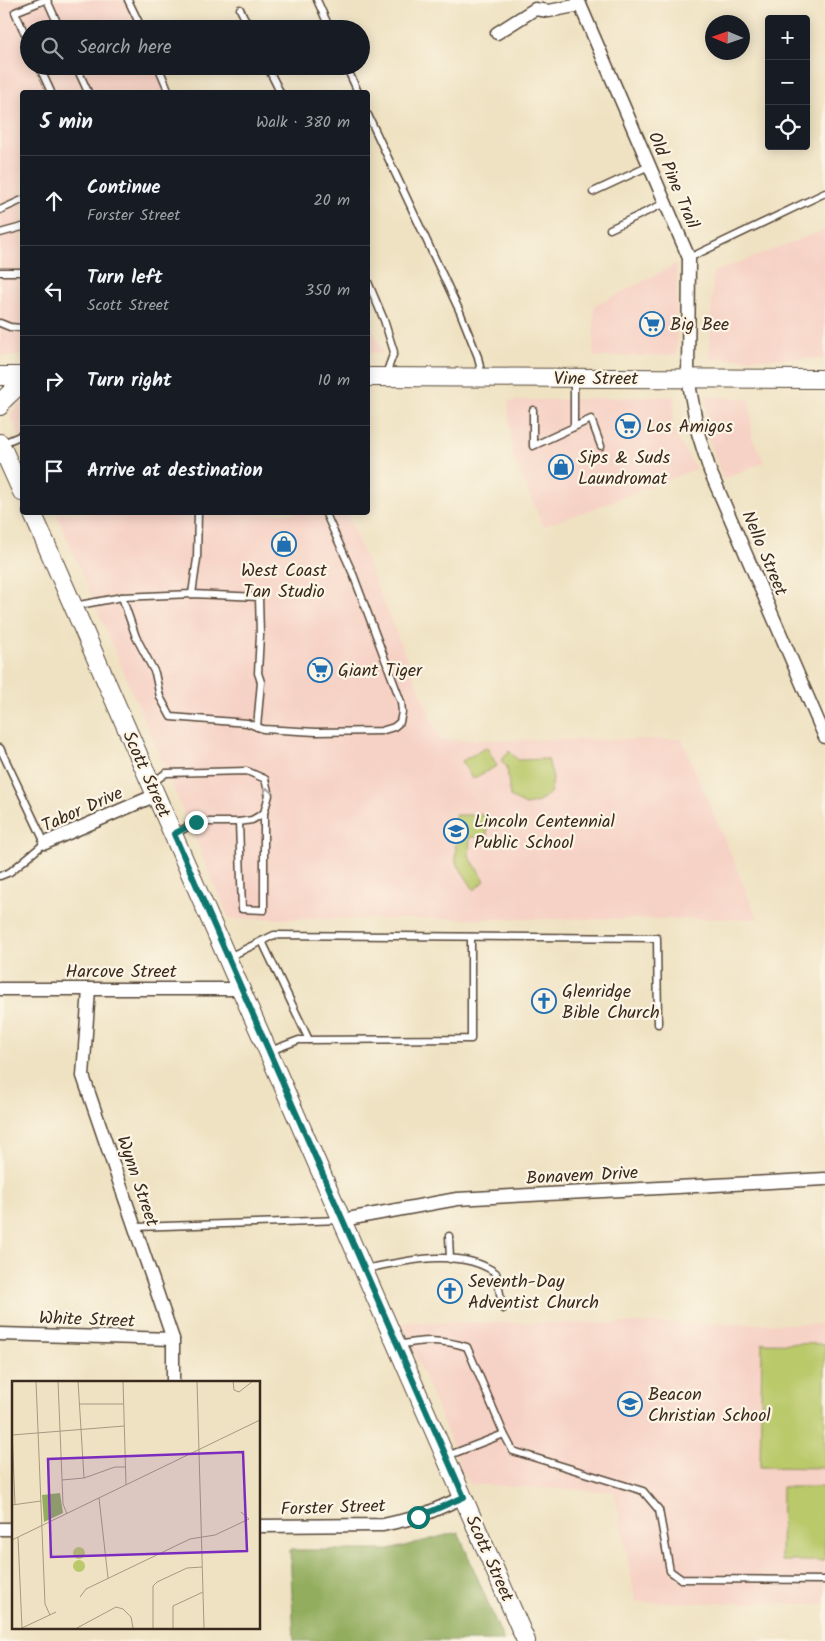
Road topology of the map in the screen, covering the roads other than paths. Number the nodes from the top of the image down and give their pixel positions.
1 (46, 0) edge
2 (128, 0) edge
3 (317, 0) edge
4 (579, 2) edge
5 (536, 4) edge
6 (240, 9) dead end
7 (56, 20) edge
8 (138, 20) edge
9 (246, 20) edge
10 (326, 20) edge
11 (20, 23) edge
12 (497, 33) dead end
13 (43, 75) edge
14 (80, 75) edge
15 (162, 75) edge
16 (272, 75) edge
17 (350, 75) edge
18 (49, 90) edge
19 (87, 90) edge
20 (168, 90) edge
21 (279, 90) edge
22 (357, 90) edge
23 (370, 119) edge
24 (649, 166) junction
25 (594, 192) dead end
26 (825, 193) edge
27 (20, 201) edge
28 (666, 203) junction
29 (0, 210) edge
30 (20, 228) edge
31 (610, 230) dead end
32 (0, 233) edge
33 (689, 258) junction
34 (0, 272) edge
35 (20, 272) edge
36 (370, 287) edge
37 (0, 323) edge
38 (20, 328) edge
39 (0, 376) edge
40 (20, 376) edge
41 (370, 377) edge
42 (385, 377) junction
43 (482, 377) junction
44 (574, 378) junction
45 (688, 378) junction
46 (825, 379) edge
47 (20, 384) edge
48 (0, 406) edge
49 (534, 410) dead end
50 (574, 427) junction
51 (20, 435) edge
52 (0, 444) edge
53 (601, 446) dead end
54 (20, 481) edge
55 (33, 515) edge
56 (198, 515) edge
57 (326, 515) edge
58 (192, 594) junction
59 (122, 597) junction
60 (74, 606) junction
61 (257, 726) junction
62 (825, 738) edge
63 (0, 748) edge
64 (154, 789) junction
65 (264, 813) junction
66 (240, 822) junction
67 (174, 834) junction
68 (45, 843) junction
69 (0, 876) edge
70 (470, 937) junction
71 (262, 941) junction
72 (227, 958) junction
73 (0, 989) edge
74 (89, 989) junction
75 (241, 989) junction
76 (658, 1024) dead end
77 (309, 1040) junction
78 (268, 1051) junction
79 (825, 1179) edge
80 (342, 1220) junction
81 (135, 1227) junction
82 (449, 1236) dead end
83 (450, 1259) junction
84 (364, 1269) junction
85 (503, 1309) dead end
86 (0, 1334) edge
87 (173, 1339) junction
88 (397, 1345) junction
89 (173, 1381) edge
90 (504, 1434) junction
91 (446, 1457) junction
92 (464, 1497) junction
93 (260, 1526) edge
94 (825, 1580) edge
95 (526, 1641) edge

1 - 7 lane
1 - 11 lane
2 - 8 lane
3 - 10 lane
4 - 5 street, Old Pine Trail
4 - 24 street, Old Pine Trail
5 - 12 street, Old Pine Trail
6 - 9 lane
13 - 18 lane
14 - 19 lane
15 - 20 lane
16 - 21 lane
17 - 22 lane
23 - 43 lane
24 - 25 lane
24 - 28 street, Old Pine Trail
26 - 33 lane
27 - 29 lane
28 - 31 lane
28 - 33 street, Old Pine Trail
30 - 32 lane
33 - 45 street, Old Pine Trail
34 - 35 lane
36 - 42 lane
37 - 38 lane
39 - 40 main road
41 - 42 main road, Vine Street
42 - 43 main road, Vine Street
43 - 44 main road, Vine Street
44 - 45 main road, Vine Street
44 - 50 lane
45 - 46 main road, Vine Street
45 - 62 street, Nello Street
47 - 48 main road
49 - 50 lane
50 - 53 lane
51 - 52 lane
52 - 54 main road
55 - 60 main road, Scott Street
56 - 58 lane
57 - 61 lane
58 - 59 lane
58 - 61 lane
59 - 60 lane
59 - 61 lane
60 - 64 main road, Scott Street
63 - 68 lane
65 -> 64 lane
64 - 67 main road, Scott Street
64 - 68 street, Tabor Drive
65 - 66 lane
65 - 66 lane
66 - 67 lane
67 - 72 main road, Scott Street
68 - 69 lane, Tabor Drive
70 - 71 lane
70 - 76 lane
70 - 77 lane
71 - 72 lane
71 - 77 lane
72 - 75 main road, Scott Street
73 - 74 street, Harcove Street
74 - 75 street, Harcove Street
74 - 81 street, Wynn Street
75 - 78 main road, Scott Street
77 - 78 lane
78 - 80 main road, Scott Street
79 - 80 street, Bonavem Drive
80 - 81 lane
80 - 84 main road, Scott Street
81 - 87 street, Wynn Street
82 - 83 lane
83 - 84 lane
83 - 85 lane
84 - 88 main road, Scott Street
86 - 87 street, White Street
87 - 89 street, Wynn Street
88 - 90 lane
88 - 91 main road, Scott Street
90 - 91 lane
90 - 94 lane
91 - 92 main road, Scott Street
92 - 93 street, Forster Street
92 - 95 main road, Scott Street

